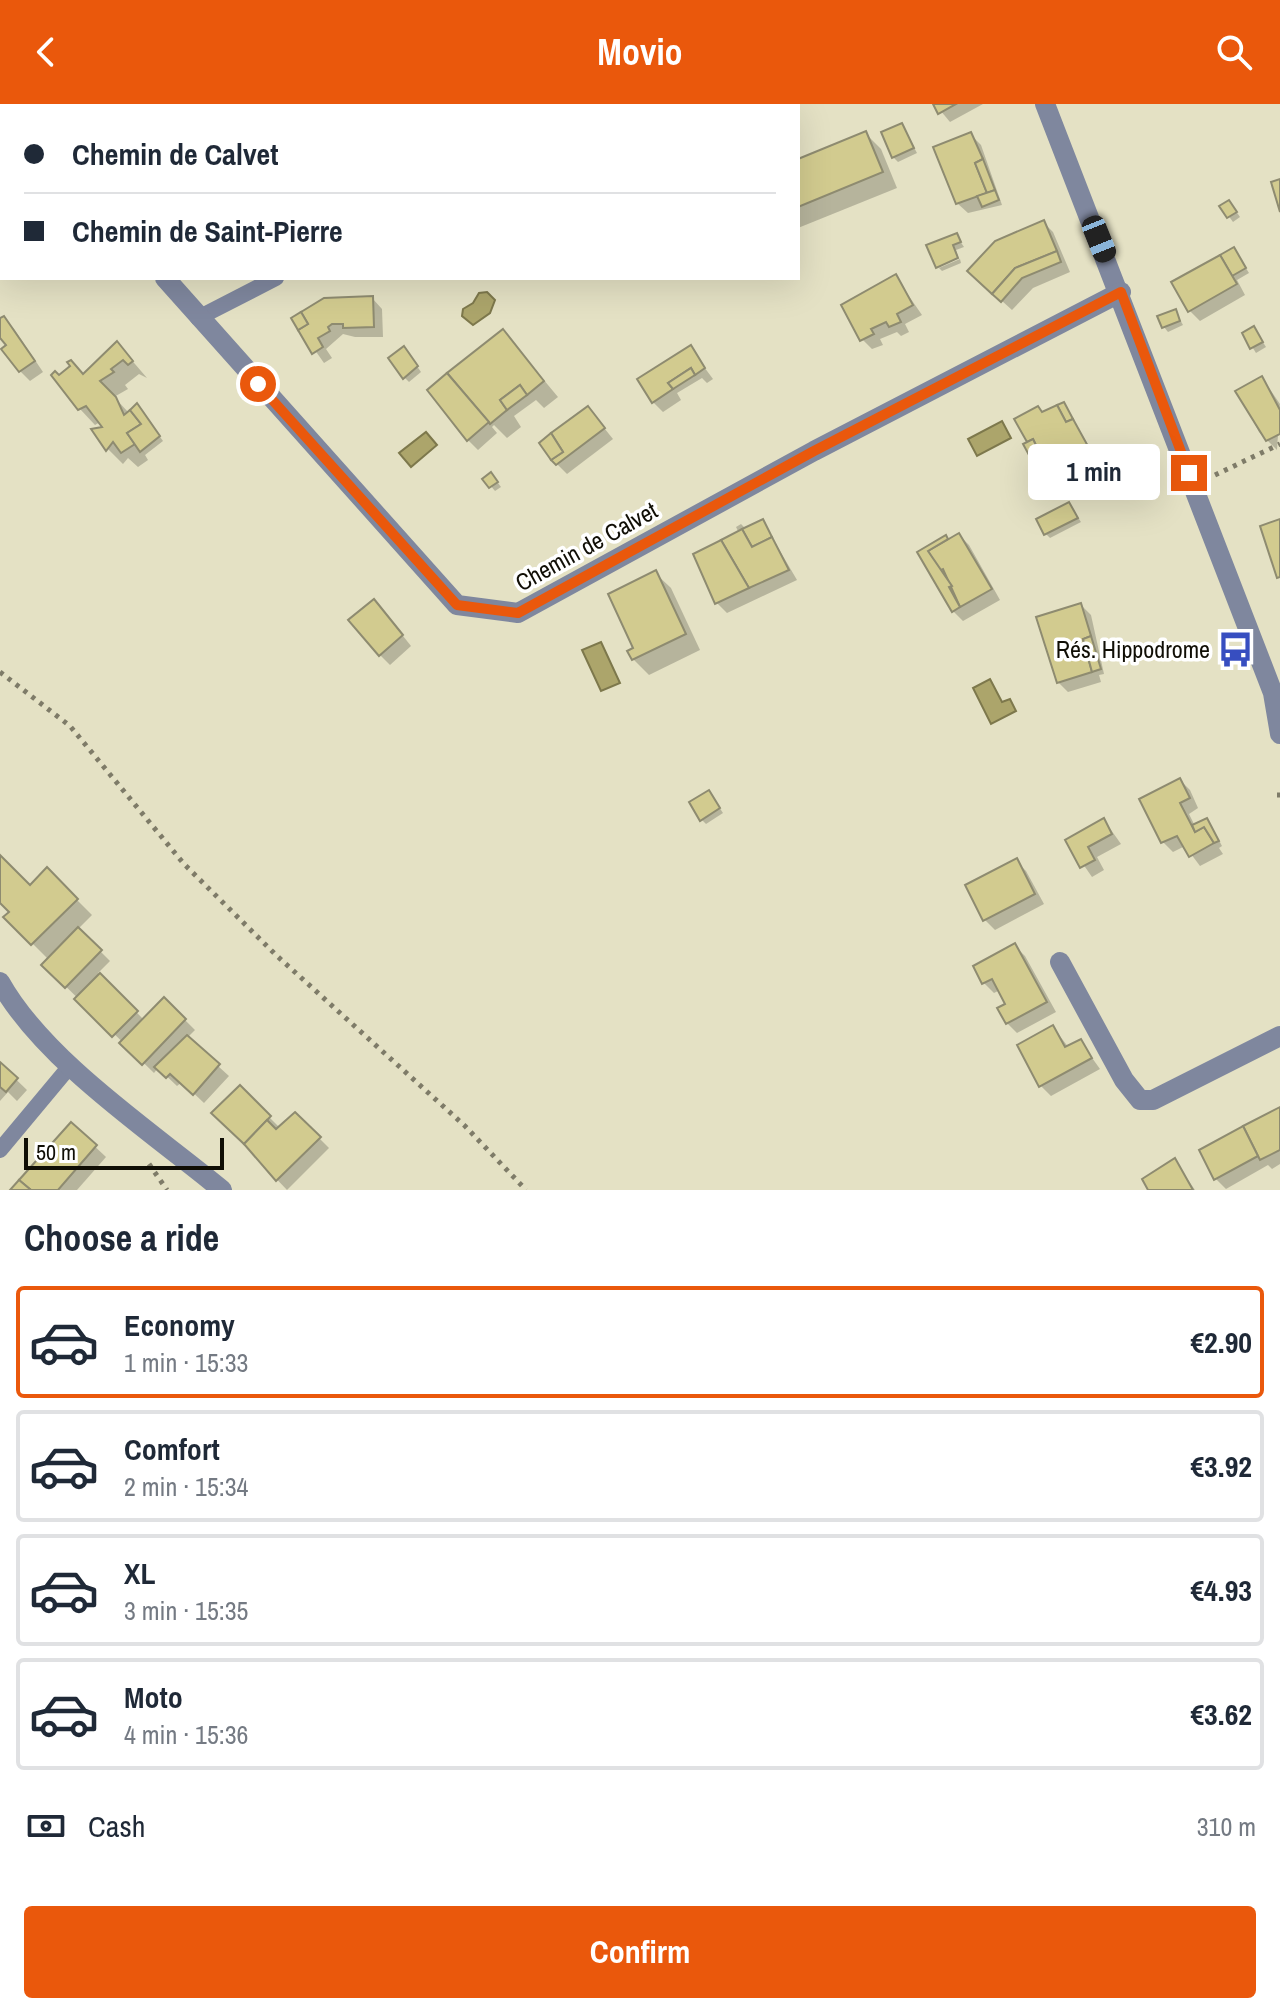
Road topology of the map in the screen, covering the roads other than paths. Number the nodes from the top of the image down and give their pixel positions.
1 (1045, 104) edge
2 (167, 280) edge
3 (272, 280) edge
4 (1121, 292) junction
5 (198, 318) junction
6 (1280, 734) edge
7 (1060, 962) dead end
8 (0, 982) edge
9 (1280, 1036) edge
10 (70, 1066) junction
11 (0, 1150) edge
12 (222, 1190) edge

1 - 4 street
2 - 5 street, Chemin de Calvet
3 - 5 lane
4 - 5 street, Chemin de Calvet
4 - 6 street
7 - 9 street
8 - 10 street
10 - 11 lane
10 - 12 street

